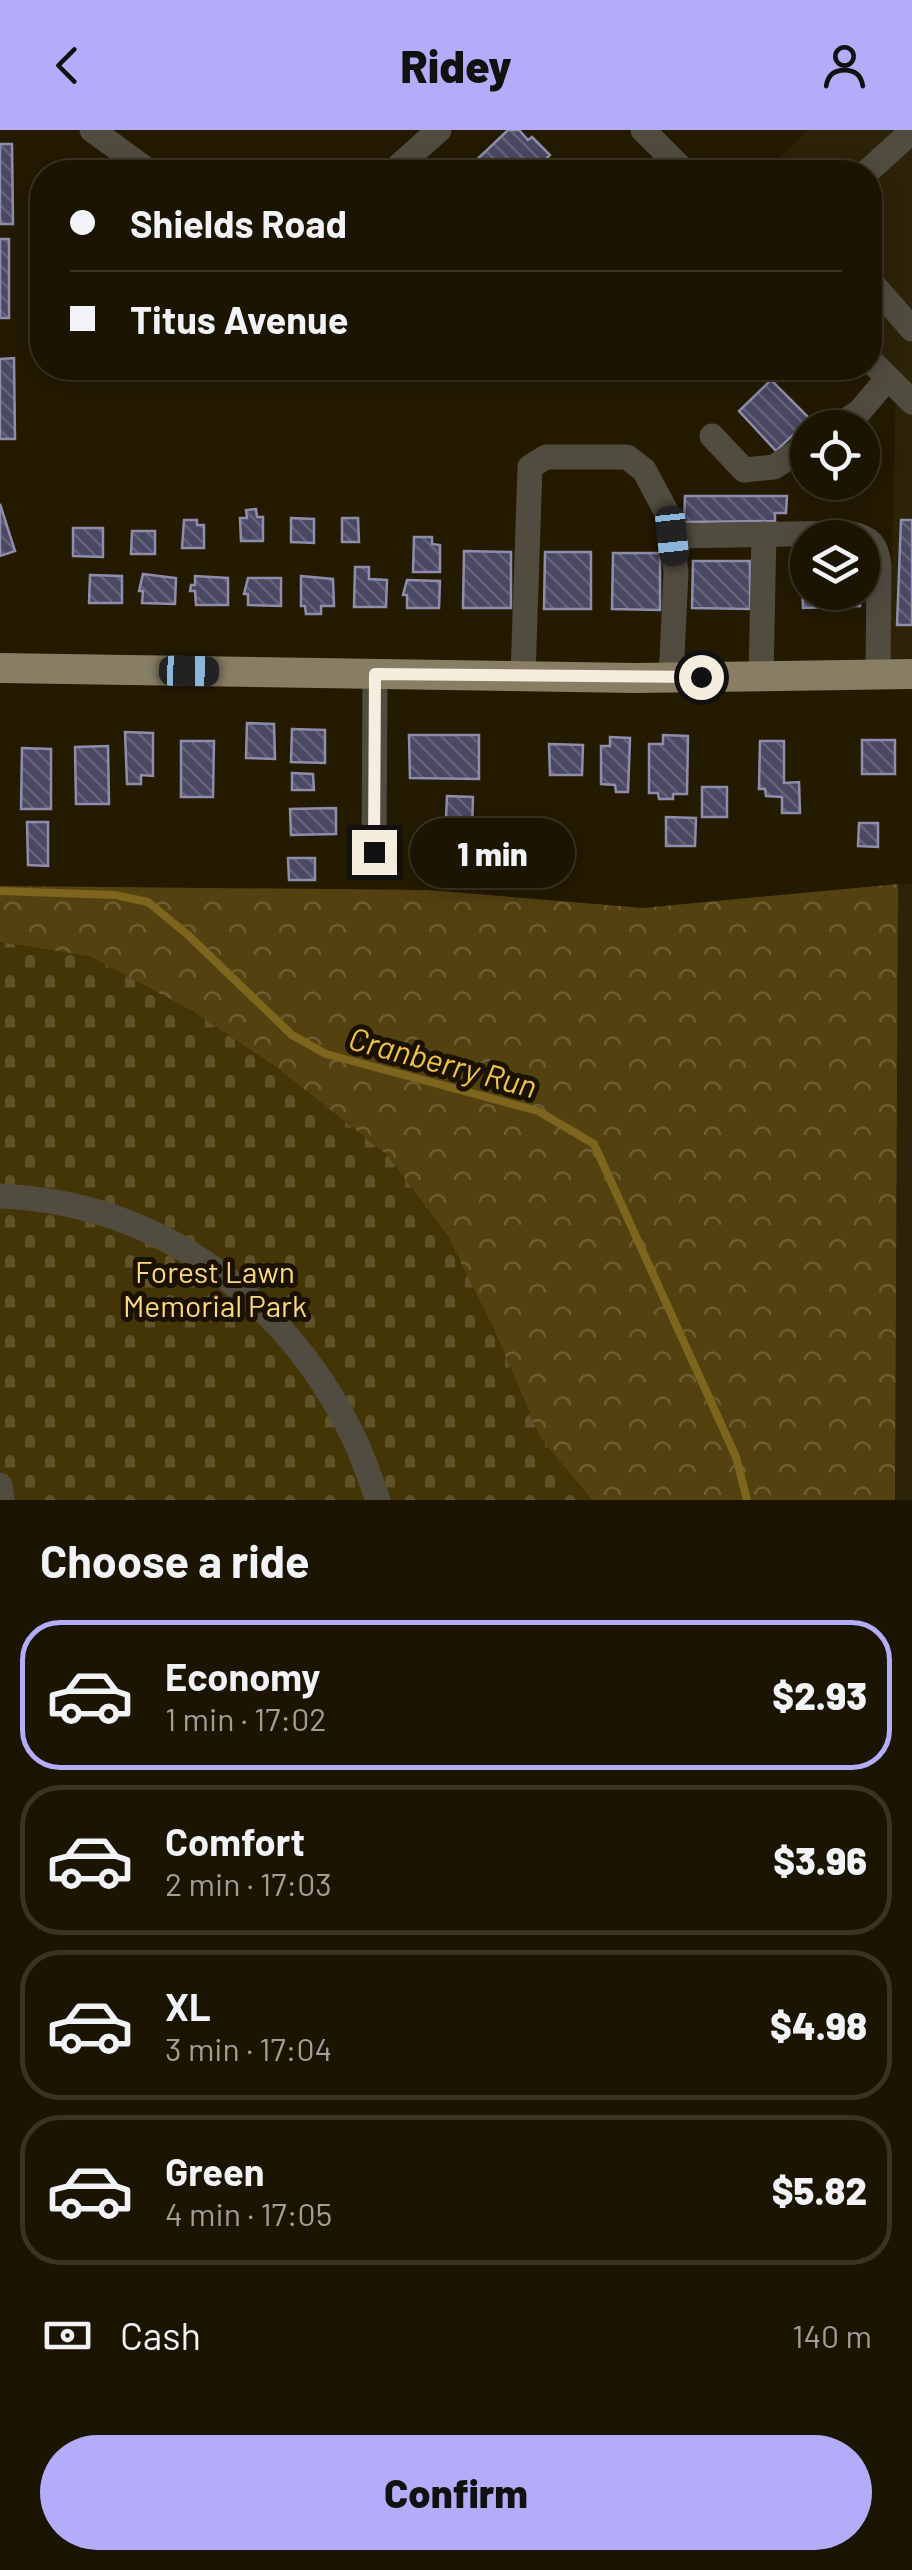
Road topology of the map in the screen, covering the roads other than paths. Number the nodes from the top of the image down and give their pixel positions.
1 (92, 130) edge
2 (439, 130) edge
3 (643, 130) edge
4 (912, 131) edge
5 (133, 160) edge
6 (405, 160) edge
7 (673, 160) edge
8 (880, 160) edge
9 (882, 294) edge
10 (912, 328) edge
11 (882, 372) edge
12 (874, 380) edge
13 (912, 402) edge
14 (860, 410) edge
15 (712, 436) dead end
16 (790, 457) edge
17 (764, 534) junction
18 (672, 536) junction
19 (0, 668) edge
20 (375, 674) junction
21 (878, 674) junction
22 (912, 674) edge
23 (523, 676) junction
24 (762, 676) junction
25 (671, 678) junction
26 (374, 852) dead end
27 (0, 1196) edge
28 (0, 1485) edge
29 (2, 1500) edge
30 (378, 1500) edge

1 - 5 street
2 - 6 street
3 - 7 street
4 - 8 street
9 - 10 street
11 - 13 street
12 - 14 street
15 - 16 street
17 - 18 street
17 - 21 street
17 - 24 street
18 - 23 street
18 - 25 street
19 - 20 main road
20 - 23 main road
20 - 26 street
21 - 22 main road
21 - 24 main road
23 - 25 main road
24 - 25 main road
27 - 30 street
28 - 29 street

